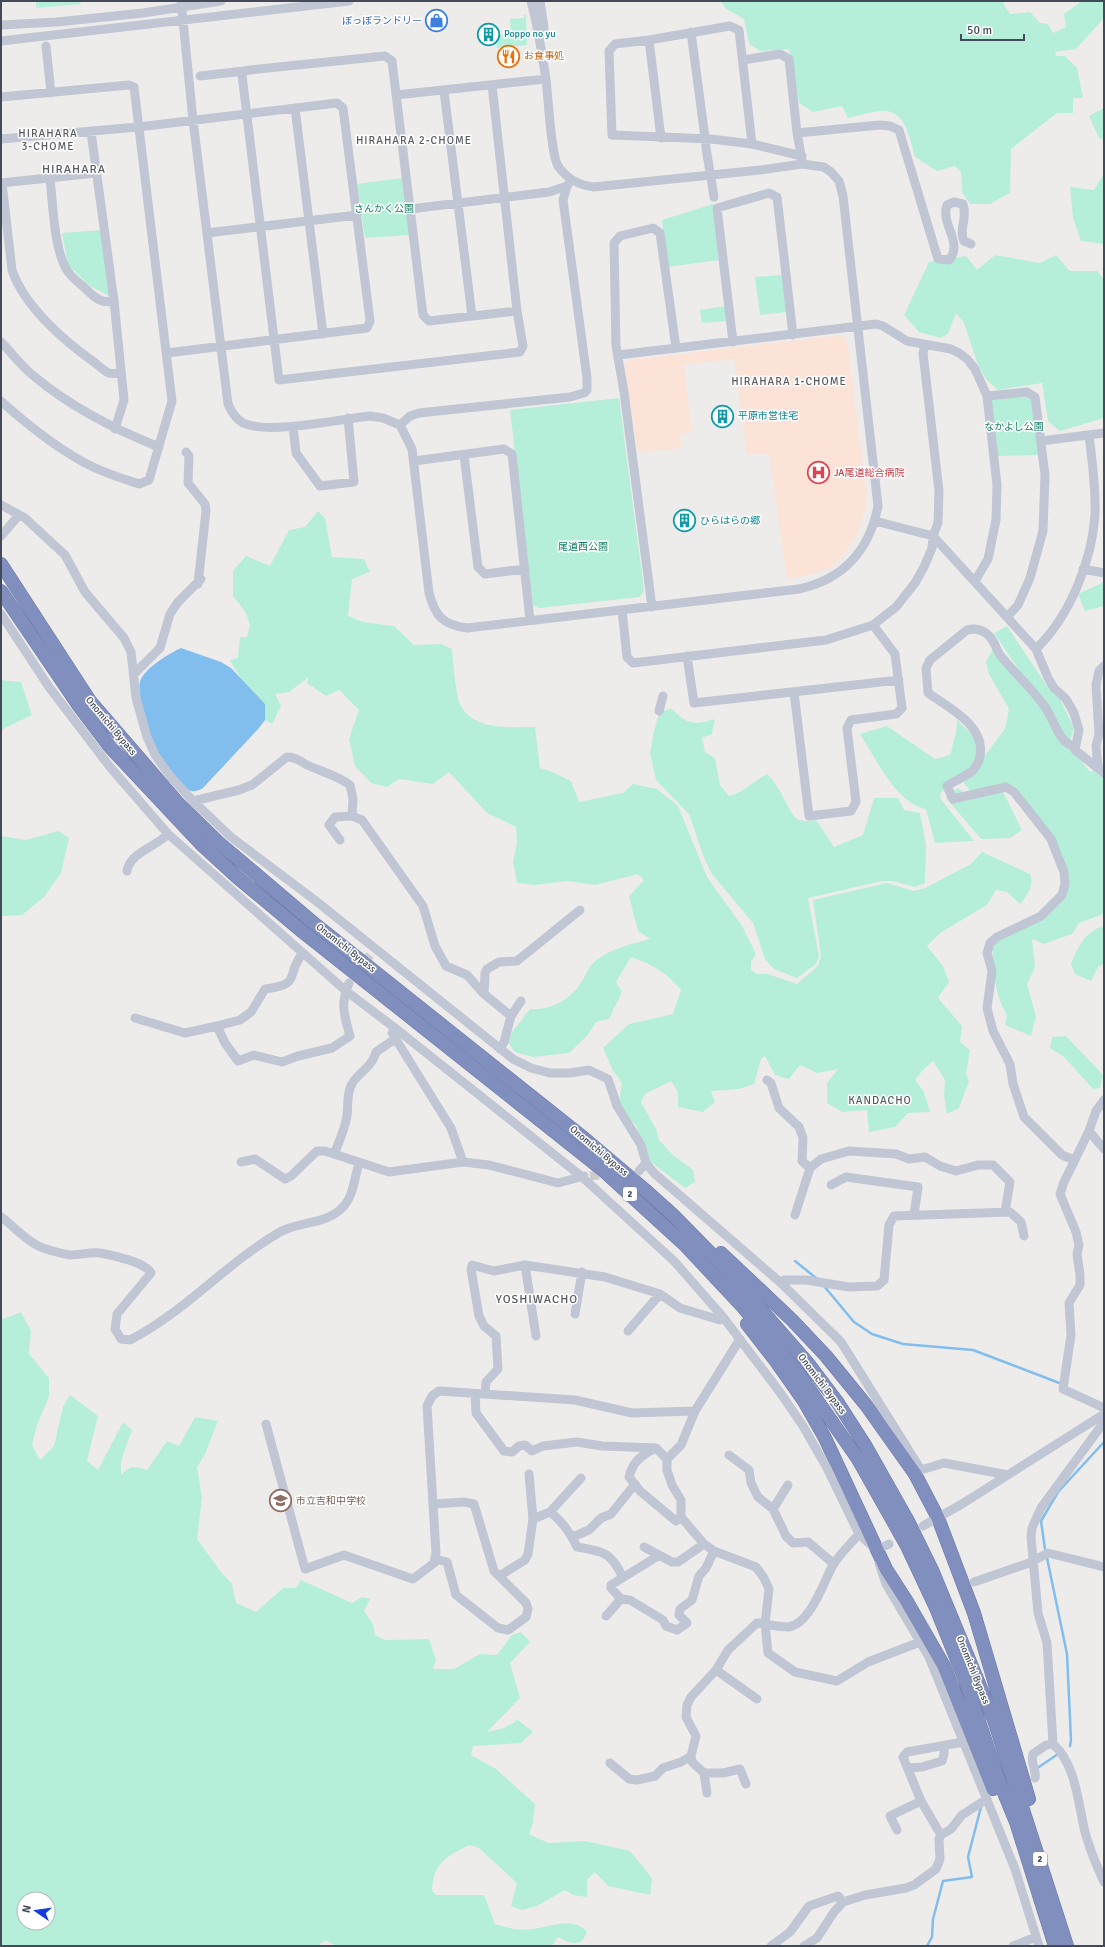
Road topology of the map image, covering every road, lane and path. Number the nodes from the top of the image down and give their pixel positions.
1 (221, 1) edge
2 (349, 1) edge
3 (531, 1) edge
4 (540, 1) edge
5 (181, 3) edge
6 (182, 22) junction
7 (1, 25) edge
8 (691, 32) junction
9 (649, 40) junction
10 (1, 41) edge
11 (46, 46) dead end
12 (743, 60) junction
13 (244, 71) junction
14 (200, 76) dead end
15 (546, 79) junction
16 (492, 85) junction
17 (444, 91) junction
18 (51, 93) junction
19 (396, 95) junction
20 (1, 97) edge
21 (295, 108) junction
22 (247, 114) junction
23 (193, 120) junction
24 (138, 127) junction
25 (91, 132) junction
26 (797, 133) junction
27 (661, 138) junction
28 (1, 139) edge
29 (705, 144) junction
30 (752, 144) junction
31 (802, 160) junction
32 (96, 173) junction
33 (50, 179) junction
34 (2, 183) edge
35 (569, 183) junction
36 (505, 197) junction
37 (458, 204) junction
38 (717, 208) junction
39 (410, 209) junction
40 (356, 216) junction
41 (310, 222) junction
42 (261, 226) junction
43 (207, 233) junction
44 (970, 244) dead end
45 (114, 301) junction
46 (517, 311) junction
47 (472, 316) junction
48 (857, 328) junction
49 (323, 334) junction
50 (793, 335) junction
51 (274, 341) junction
52 (1, 342) edge
53 (733, 342) junction
54 (925, 345) junction
55 (221, 346) junction
56 (676, 348) junction
57 (167, 353) junction
58 (618, 355) junction
59 (121, 373) junction
60 (987, 396) junction
61 (1, 402) edge
62 (348, 418) junction
63 (400, 425) junction
64 (293, 426) junction
65 (115, 430) junction
66 (1104, 433) edge
67 (1089, 435) junction
68 (1041, 441) junction
69 (159, 447) junction
70 (186, 452) dead end
71 (464, 455) junction
72 (414, 461) junction
73 (1, 505) edge
74 (19, 515) junction
75 (1099, 515) edge
76 (875, 521) junction
77 (1, 536) edge
78 (933, 536) junction
79 (1, 564) edge
80 (525, 569) junction
81 (1083, 569) junction
82 (1104, 573) edge
83 (204, 575) dead end
84 (975, 581) junction
85 (198, 584) junction
86 (1, 591) edge
87 (652, 607) junction
88 (622, 610) junction
89 (1, 614) edge
90 (1007, 617) junction
91 (530, 620) junction
92 (873, 625) junction
93 (1036, 649) junction
94 (687, 656) junction
95 (1104, 666) edge
96 (134, 674) junction
97 (898, 680) junction
98 (794, 692) junction
99 (663, 696) dead end
100 (659, 711) dead end
101 (1075, 746) junction
102 (1101, 770) edge
103 (193, 801) junction
104 (352, 816) junction
105 (168, 834) junction
106 (340, 840) dead end
107 (127, 871) dead end
108 (580, 910) dead end
109 (303, 954) junction
110 (347, 987) junction
111 (484, 994) junction
112 (521, 1001) dead end
113 (511, 1016) junction
114 (135, 1018) dead end
115 (218, 1026) junction
116 (395, 1028) junction
117 (395, 1038) junction
118 (500, 1049) junction
119 (767, 1080) dead end
120 (1104, 1100) edge
121 (1089, 1131) junction
122 (1104, 1149) edge
123 (334, 1154) junction
124 (1074, 1160) junction
125 (241, 1162) dead end
126 (463, 1162) junction
127 (359, 1163) junction
128 (646, 1163) junction
129 (810, 1168) junction
130 (639, 1171) dead end
131 (585, 1176) junction
132 (831, 1185) dead end
133 (644, 1189) junction
134 (1005, 1212) junction
135 (794, 1215) dead end
136 (914, 1215) junction
137 (1, 1217) edge
138 (1024, 1236) dead end
139 (684, 1244) junction
140 (525, 1265) junction
141 (582, 1272) junction
142 (781, 1283) junction
143 (788, 1290) junction
144 (660, 1294) junction
145 (781, 1296) dead end
146 (575, 1314) dead end
147 (723, 1317) junction
148 (628, 1331) dead end
149 (740, 1335) junction
150 (536, 1336) dead end
151 (475, 1394) junction
152 (485, 1394) junction
153 (1104, 1408) edge
154 (695, 1411) junction
155 (1102, 1419) edge
156 (266, 1424) dead end
157 (656, 1448) junction
158 (729, 1455) dead end
159 (667, 1459) junction
160 (918, 1472) junction
161 (529, 1474) dead end
162 (1008, 1475) junction
163 (581, 1478) dead end
164 (635, 1484) junction
165 (788, 1485) dead end
166 (433, 1504) junction
167 (773, 1509) junction
168 (550, 1512) junction
169 (533, 1518) junction
170 (681, 1518) junction
171 (938, 1518) junction
172 (923, 1526) dead end
173 (862, 1530) junction
174 (572, 1537) junction
175 (704, 1544) junction
176 (889, 1544) dead end
177 (644, 1547) dead end
178 (876, 1550) junction
179 (714, 1551) junction
180 (658, 1556) junction
181 (435, 1559) junction
182 (1033, 1559) junction
183 (834, 1564) junction
184 (1104, 1567) edge
185 (499, 1576) junction
186 (622, 1576) junction
187 (974, 1582) dead end
188 (621, 1599) junction
189 (606, 1616) dead end
190 (765, 1624) junction
191 (920, 1642) junction
192 (716, 1670) junction
193 (757, 1699) dead end
194 (963, 1742) junction
195 (1053, 1744) junction
196 (944, 1746) junction
197 (691, 1756) junction
198 (610, 1762) dead end
199 (908, 1768) junction
200 (704, 1773) junction
201 (1035, 1778) dead end
202 (746, 1784) dead end
203 (707, 1793) dead end
204 (987, 1799) junction
205 (920, 1801) junction
206 (897, 1830) dead end
207 (941, 1835) junction
208 (1104, 1882) edge
209 (843, 1902) junction
210 (1041, 1905) junction
211 (1038, 1942) edge
212 (771, 1946) edge
213 (804, 1946) edge
214 (1013, 1946) edge
215 (1055, 1946) edge
216 (1068, 1946) edge
217 (1074, 1946) edge

1 - 5 street
2 - 6 street
3 - 15 street
4 - 15 street
5 - 6 street
5 - 7 street
6 - 10 street
6 - 23 street
8 - 9 street
8 - 12 street
8 - 29 street
9 - 27 street
9 - 27 street
11 - 18 street
12 - 26 street
12 - 30 street
13 - 14 street
13 - 19 street
13 - 22 street
15 - 16 street
15 - 35 street
16 - 17 street
16 - 36 street
17 - 19 street
17 - 37 street
18 - 20 street
18 - 24 street
19 - 39 street
21 - 22 street
21 - 40 street
21 - 41 street
22 - 23 street
22 - 42 street
23 - 24 street
23 - 43 street
24 - 25 street
24 - 57 street
25 - 28 street
25 - 32 street
26 - 31 street
26 - 44 street
27 - 29 street
29 - 30 street
29 - 38 street, bridge
30 - 31 street
31 - 35 street
31 - 48 street
32 - 33 street
32 - 45 street
33 - 34 street
33 - 45 street
34 - 59 street
35 - 36 street
35 - 63 street
36 - 37 street
36 - 46 street
37 - 39 street
37 - 47 street
38 - 50 street
38 - 53 street
39 - 47 street
40 - 41 street
40 - 49 street
41 - 42 street
41 - 49 street
42 - 43 street
42 - 51 street
43 - 55 street
45 - 59 street
46 - 47 street
46 - 51 street
48 - 50 street
48 - 54 street
48 - 76 street
49 - 51 street
50 - 53 street
51 - 55 street
52 - 65 street
53 - 56 street
54 - 60 street
54 - 78 street
55 - 57 street
55 - 64 street
56 - 58 street
56 - 58 street
57 - 69 street
58 - 87 street
59 - 65 street
60 - 68 street
60 - 84 street
61 - 69 street
62 - 63 street
62 - 64 street
62 - 64 street
63 - 72 street
65 - 69 street
66 - 67 street
67 - 68 street
67 - 75 street
68 - 90 street
70 - 85 street
71 - 72 street
71 - 80 street
71 - 80 street
72 - 91 street
73 - 74 street
74 - 77 street
74 - 96 street
75 - 81 street
76 - 78 street
76 - 87 street
78 - 84 street
78 - 92 street
79 - 133 highway, Onomichi Bypass / 2
80 - 91 street
81 - 82 street
81 - 93 street
83 - 85 street
84 - 90 street
85 - 96 street
86 - 139 highway, Onomichi Bypass / 2
87 - 88 street
88 - 91 street
88 - 94 street
89 - 105 street
90 - 93 street
92 - 94 street
92 - 97 street
93 - 101 street
94 - 98 street
95 - 102 street
96 - 103 street
97 - 98 street
97 - 98 street
99 - 100 street
101 - 102 street
101 - 124 street
103 - 104 street
103 - 118 street
104 - 106 street
104 - 111 street
105 - 107 street
105 - 109 street
108 - 111 street
109 - 110 street
109 - 115 street
110 - 115 street
110 - 116 street
111 - 113 street
112 - 113 street
113 - 118 street
114 - 115 street
116 - 117 street
116 - 131 street
117 - 123 street
117 - 126 street
118 - 128 street
119 - 129 street
120 - 121 street
121 - 122 street
121 - 124 street
123 - 125 street
123 - 127 street
124 - 153 street
126 - 127 street
126 - 131 street
127 - 137 street
128 - 130 street
128 - 142 street
129 - 134 street
129 - 135 street
131 - 147 street
132 - 136 street
133 - 160 highway
133 - 216 highway, Onomichi Bypass / 2
134 - 136 street
134 - 138 street
136 - 142 street
139 - 173 highway
139 - 210 highway, Onomichi Bypass / 2
140 - 141 street
140 - 150 street
140 - 152 street
141 - 144 street
141 - 146 street
142 - 143 street
143 - 145 street
143 - 160 street
144 - 147 street
144 - 148 street
147 - 149 street
149 - 154 street
149 - 173 street
151 - 152 street
151 - 157 street
151 - 166 street
152 - 154 street
154 - 159 street
155 - 162 street
155 - 182 street
156 - 181 street
157 - 159 street
157 - 164 street
158 - 167 street
159 - 170 street
160 - 162 street
160 - 171 highway
161 - 169 street
162 - 171 street
163 - 168 street
164 - 170 street
164 - 174 street
165 - 167 street
166 - 181 street
166 - 185 street
167 - 183 street
168 - 169 street
168 - 174 street
169 - 185 street
170 - 175 street
171 - 172 street
171 - 217 highway
173 - 178 highway
173 - 183 street
174 - 186 street
175 - 179 street
175 - 180 street
176 - 178 street
177 - 180 street
178 - 191 street
178 - 210 highway
179 - 188 street
179 - 190 street
180 - 186 street
181 - 185 street
182 - 184 street
182 - 187 street
182 - 195 street
183 - 190 street
186 - 188 street
188 - 189 street
190 - 191 street
190 - 192 street
191 - 194 street
192 - 193 street
192 - 197 street
194 - 196 street
194 - 204 street
195 - 201 street
195 - 208 street
196 - 199 street
196 - 199 street
197 - 198 street
197 - 200 street
199 - 205 street
200 - 202 street
200 - 203 street
204 - 207 street
204 - 211 street
205 - 206 street
205 - 207 street
207 - 209 street
209 - 212 street
209 - 213 street
210 - 215 highway, Onomichi Bypass / 2
211 - 214 street

